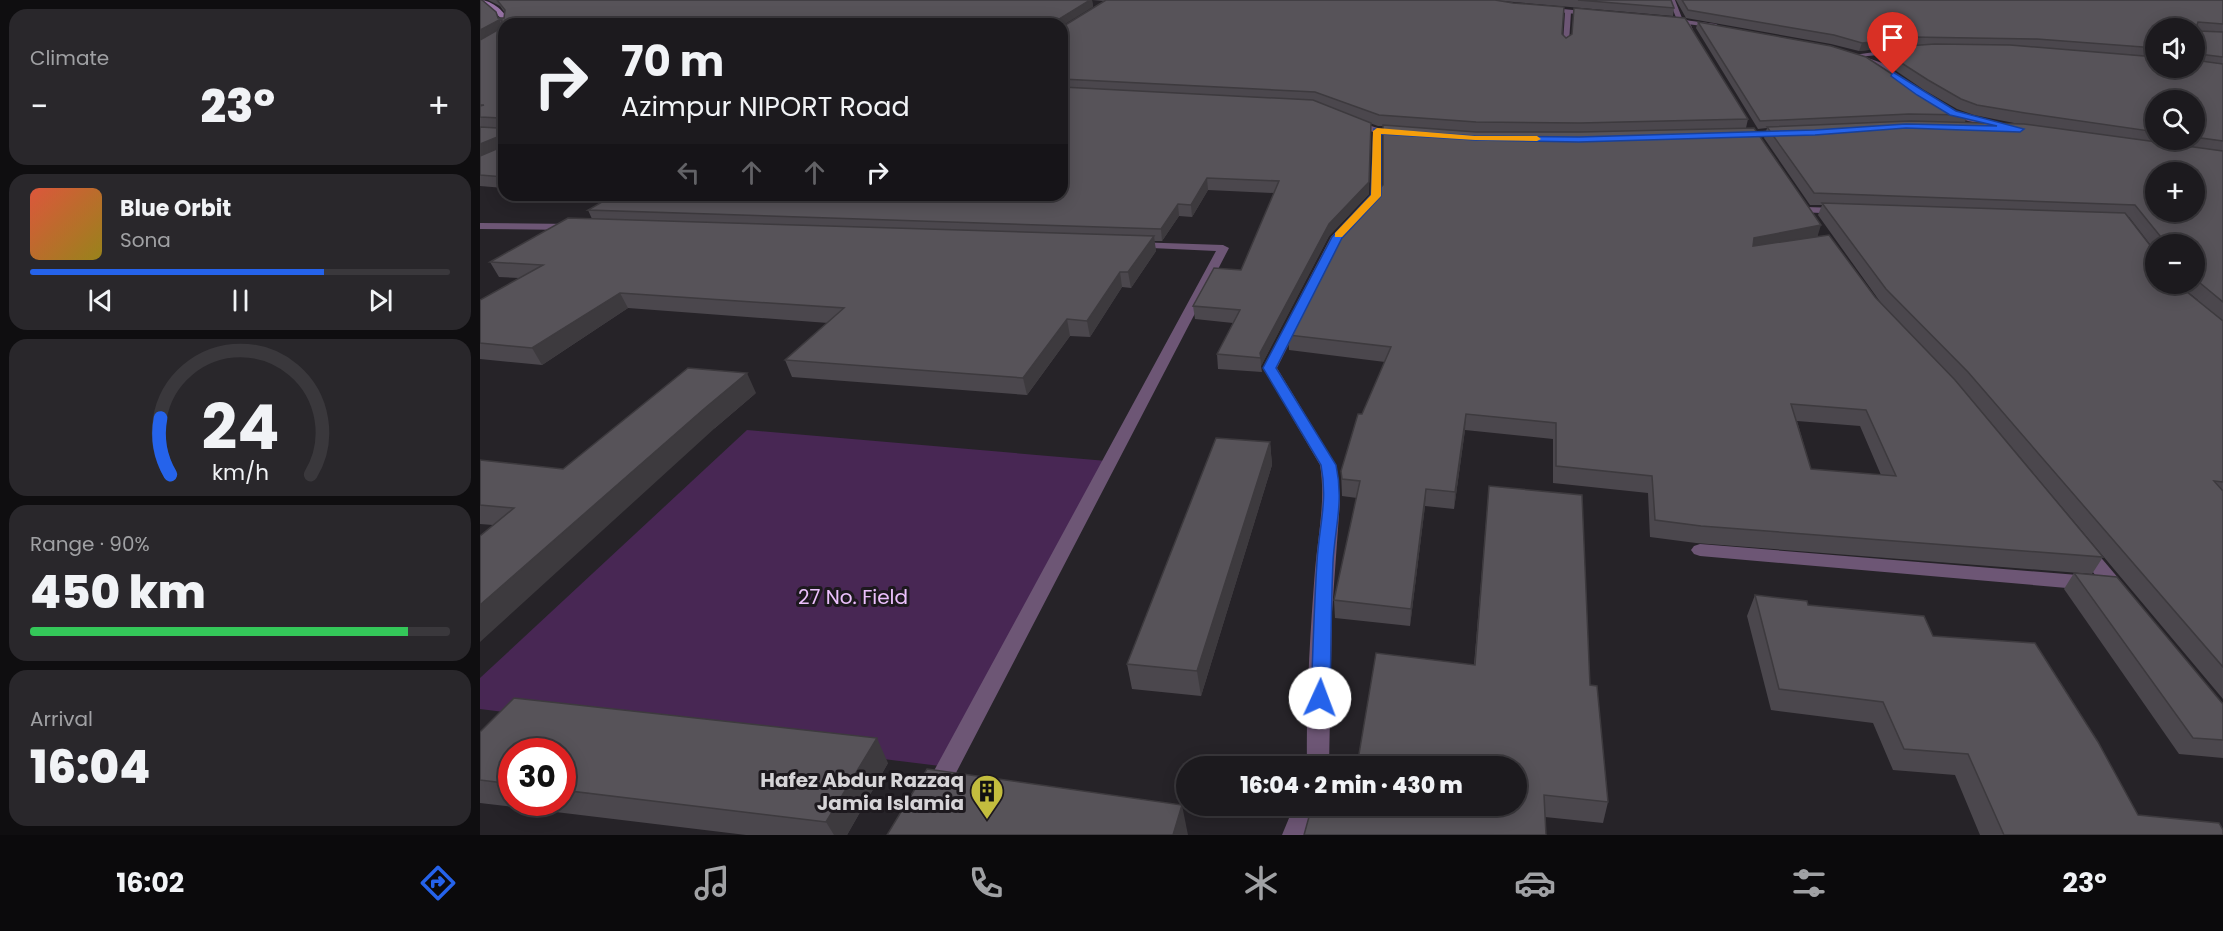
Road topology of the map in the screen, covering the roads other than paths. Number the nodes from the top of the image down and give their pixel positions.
1 (480, 0) edge
2 (1672, 0) edge
3 (1535, 9) edge
4 (1568, 12) junction
5 (1606, 15) edge
6 (503, 18) edge
7 (1664, 20) edge
8 (1683, 20) junction
9 (1720, 26) edge
10 (1695, 40) edge
11 (1566, 43) edge
12 (1903, 51) edge
13 (1849, 53) edge
14 (1858, 55) junction
15 (1920, 94) edge
16 (1945, 108) edge
17 (1346, 118) edge
18 (1958, 127) edge
19 (1377, 131) junction
20 (1795, 133) edge
21 (1416, 134) edge
22 (1732, 135) edge
23 (1852, 212) edge
24 (1814, 224) edge
25 (480, 226) edge
26 (587, 227) edge
27 (1115, 244) edge
28 (2078, 541) edge
29 (1700, 550) dead end
30 (2114, 585) junction
31 (2130, 605) edge
32 (1318, 756) edge
33 (928, 804) edge
34 (1301, 816) edge
35 (1294, 835) edge

1 - 6 main road
2 - 8 street
3 - 4 street
4 - 5 street
4 - 11 street
7 - 8 street
8 - 9 street
8 - 10 street
12 - 14 street
13 - 14 street
14 - 15 street
16 - 18 street
17 - 19 street
19 - 21 street
19 - 32 street
20 - 22 street
23 - 24 street
25 - 26 street
27 - 33 street
28 - 30 street
29 - 30 street
30 - 31 street
34 - 35 street

